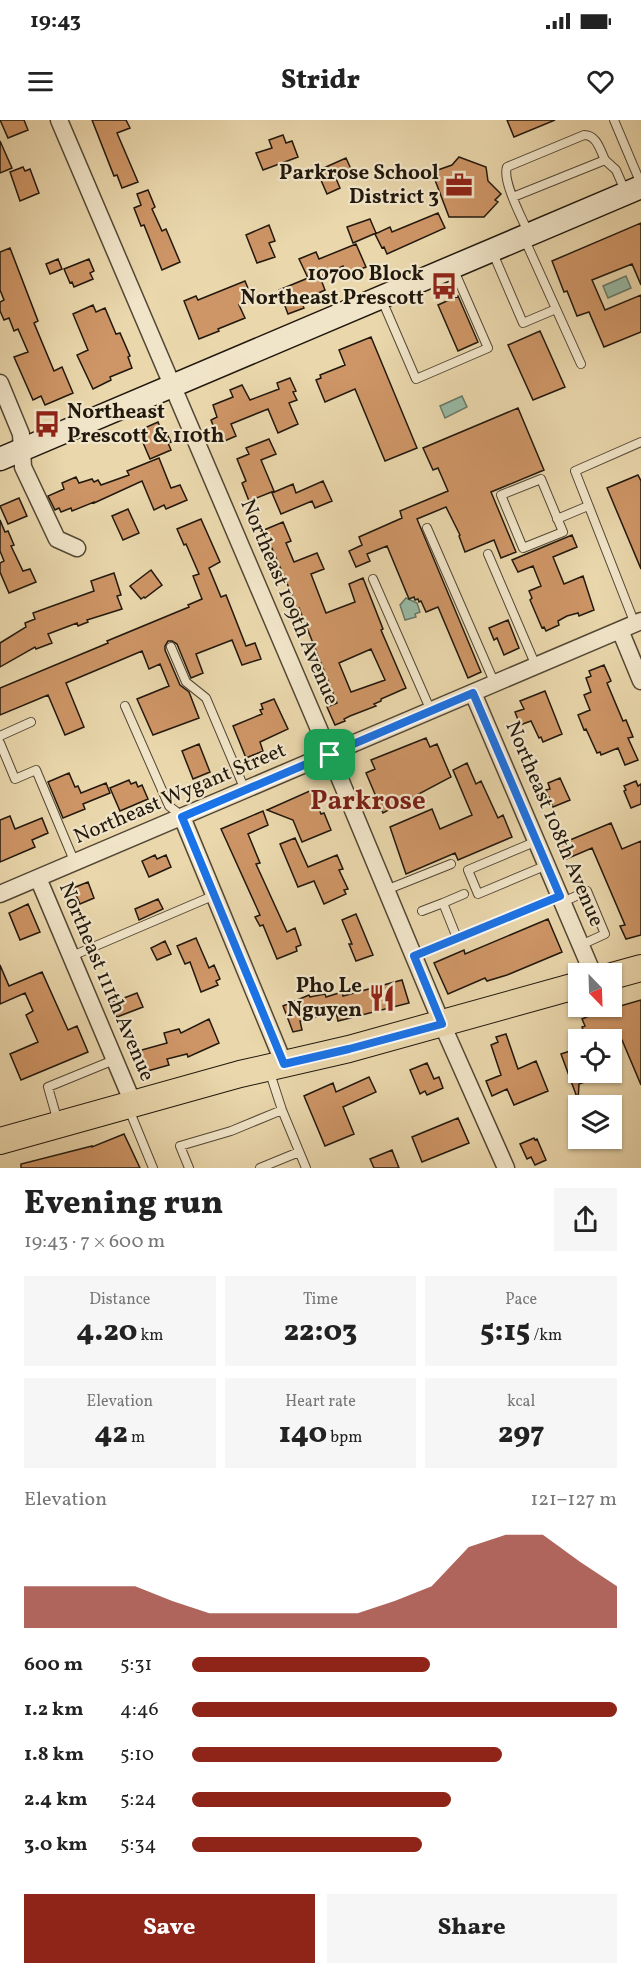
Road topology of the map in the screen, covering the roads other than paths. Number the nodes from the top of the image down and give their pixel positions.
1 (59, 120) edge
2 (614, 120) edge
3 (605, 160) junction
4 (636, 188) edge
5 (513, 198) junction
6 (526, 236) junction
7 (492, 251) junction
8 (453, 267) junction
9 (381, 298) junction
10 (556, 309) junction
11 (581, 364) dead end
12 (0, 383) edge
13 (172, 385) junction
14 (641, 442) edge
15 (22, 450) junction
16 (0, 459) edge
17 (588, 506) junction
18 (557, 519) junction
19 (427, 528) dead end
20 (77, 548) dead end
21 (488, 554) dead end
22 (373, 579) dead end
23 (632, 625) edge
24 (171, 647) dead end
25 (536, 666) junction
26 (641, 681) edge
27 (495, 684) junction
28 (473, 693) junction
29 (125, 706) dead end
30 (431, 711) junction
31 (31, 722) dead end
32 (0, 736) edge
33 (0, 743) edge
34 (330, 755) junction
35 (245, 791) junction
36 (182, 817) junction
37 (537, 841) junction
38 (75, 863) junction
39 (451, 864) dead end
40 (547, 864) junction
41 (38, 878) junction
42 (386, 890) junction
43 (0, 894) edge
44 (464, 894) dead end
45 (216, 895) junction
46 (562, 899) junction
47 (443, 903) junction
48 (422, 911) dead end
49 (457, 938) junction
50 (581, 945) junction
51 (72, 956) junction
52 (414, 956) junction
53 (588, 963) edge
54 (641, 968) edge
55 (622, 973) edge
56 (568, 988) edge
57 (442, 1024) junction
58 (114, 1060) junction
59 (276, 1066) junction
60 (130, 1104) junction
61 (282, 1110) junction
62 (59, 1124) junction
63 (0, 1141) edge
64 (299, 1152) junction
65 (153, 1168) edge
66 (189, 1168) edge
67 (260, 1168) edge
68 (306, 1168) edge
69 (506, 1168) edge

1 - 13 street, Northeast 109th Avenue
2 - 4 lane
3 - 4 lane
3 - 5 lane
3 - 5 lane
4 - 6 street
5 - 6 lane
6 - 7 street
6 - 10 lane
7 - 8 street
7 - 10 lane
8 - 9 street
8 - 9 lane
9 - 13 street
10 - 11 lane
12 - 15 street
13 - 15 street
13 - 34 street, Northeast 109th Avenue
14 - 17 lane
15 - 16 street
15 - 20 street
17 - 18 lane
17 - 23 lane
18 - 18 lane
19 - 27 lane
21 - 25 lane
22 - 30 lane
23 - 25 street, Northeast Wygant Street
23 - 26 street
24 - 35 lane
25 - 27 street, Northeast Wygant Street
27 - 28 street, Northeast Wygant Street
28 - 30 street, Northeast Wygant Street
28 - 37 street, Northeast 108th Avenue
29 - 36 lane
30 - 34 street, Northeast Wygant Street
31 - 32 lane
33 - 38 lane
34 - 35 street, Northeast Wygant Street
34 - 42 street, Northeast 109th Avenue
35 - 36 street, Northeast Wygant Street
36 - 38 street, Northeast Wygant Street
36 - 45 street
37 - 40 street, Northeast 108th Avenue
37 - 40 lane
38 - 41 street, Northeast Wygant Street
39 - 42 lane
40 - 46 street, Northeast 108th Avenue
41 - 43 street, Northeast Wygant Street
41 - 51 street, Northeast 111th Avenue
42 - 52 street, Northeast 109th Avenue
44 - 47 lane
45 - 51 lane
45 - 59 street
46 - 49 lane
46 - 50 street, Northeast 108th Avenue
46 - 50 lane
47 - 48 lane
47 - 49 lane
49 - 52 lane
50 - 53 street, Northeast 108th Avenue
51 - 58 street, Northeast 111th Avenue
52 - 57 street, Northeast 109th Avenue
54 - 55 main road
56 - 57 main road
57 - 59 main road
57 - 69 street, Northeast 109th Avenue
58 - 60 street, Northeast 111th Avenue
58 - 62 lane
59 - 60 main road
59 - 61 lane
60 - 62 main road
60 - 65 lane
61 - 64 lane
61 - 66 lane
62 - 63 main road
64 - 67 lane
64 - 68 lane

